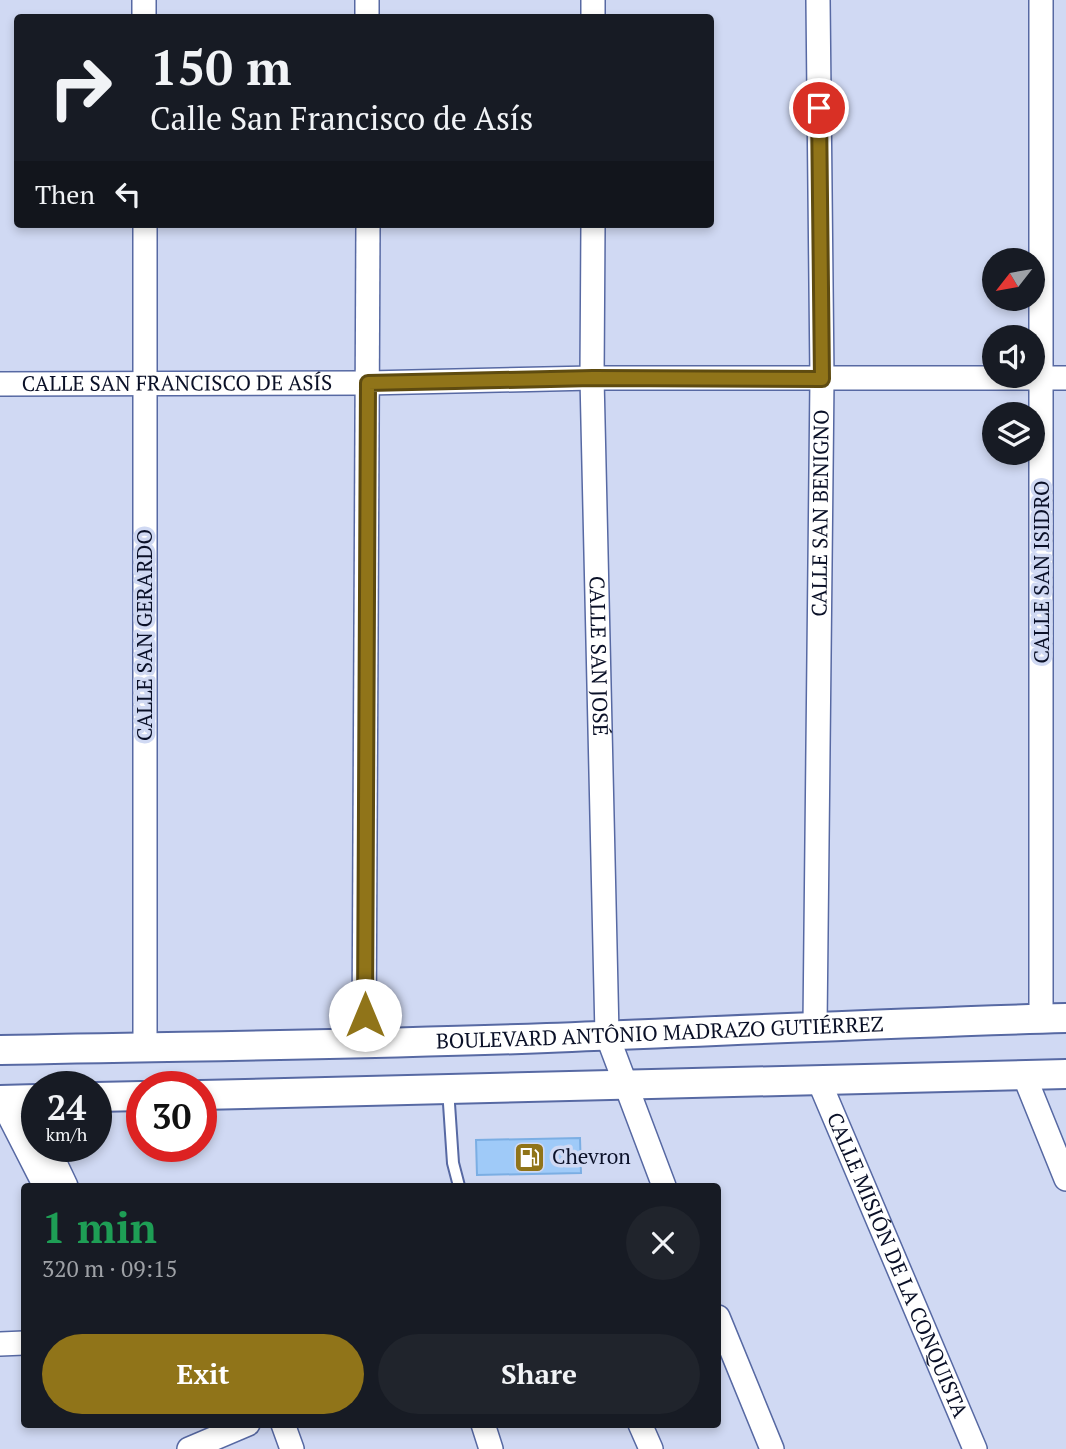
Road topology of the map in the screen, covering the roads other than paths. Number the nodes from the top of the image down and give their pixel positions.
1 (818, 0) edge
2 (1041, 0) edge
3 (145, 228) edge
4 (368, 228) edge
5 (593, 228) edge
6 (1042, 325) edge
7 (593, 378) junction
8 (1066, 378) edge
9 (822, 379) junction
10 (982, 379) edge
11 (1045, 379) edge
12 (145, 382) junction
13 (368, 383) junction
14 (0, 384) edge
15 (1042, 388) edge
16 (1054, 1018) edge
17 (815, 1026) junction
18 (607, 1035) junction
19 (365, 1042) junction
20 (145, 1047) junction
21 (0, 1050) edge
22 (1066, 1074) edge
23 (1024, 1075) junction
24 (819, 1081) junction
25 (624, 1084) junction
26 (448, 1089) junction
27 (217, 1095) edge
28 (21, 1099) edge
29 (0, 1100) edge
30 (55, 1162) edge
31 (1066, 1179) edge
32 (43, 1183) edge
33 (65, 1183) edge
34 (458, 1183) edge
35 (663, 1183) edge
36 (721, 1324) edge
37 (21, 1343) edge
38 (0, 1344) edge
39 (239, 1428) edge
40 (285, 1428) edge
41 (484, 1428) edge
42 (642, 1428) edge
43 (189, 1449) edge
44 (292, 1449) edge
45 (491, 1449) edge
46 (651, 1449) edge
47 (772, 1449) edge
48 (975, 1449) edge

1 - 9 street, CALLE SAN BENIGNO
2 - 6 street, CALLE SAN ISIDRO
3 - 12 street, CALLE SAN GERARDO
4 - 13 street
5 - 7 street, CALLE SAN JOSÉ
7 - 9 street, CALLE SAN FRANCISCO DE ASÍS
7 - 13 street, CALLE SAN FRANCISCO DE ASÍS
7 - 18 street, CALLE SAN JOSÉ
8 - 11 street, CALLE SAN FRANCISCO DE ASÍS
9 - 10 street, CALLE SAN FRANCISCO DE ASÍS
9 - 17 street, CALLE SAN BENIGNO
12 - 13 street, CALLE SAN FRANCISCO DE ASÍS
12 - 14 street, CALLE SAN FRANCISCO DE ASÍS
12 - 20 street, CALLE SAN GERARDO
13 - 19 street
15 - 16 street, CALLE SAN ISIDRO
16 - 17 street, BOULEVARD ANTÔNIO MADRAZO GUTIÉRREZ
17 - 18 street, BOULEVARD ANTÔNIO MADRAZO GUTIÉRREZ
18 - 19 street, BOULEVARD ANTÔNIO MADRAZO GUTIÉRREZ
18 - 25 street, CALLE SAN JOSÉ
19 - 20 street, BOULEVARD ANTÔNIO MADRAZO GUTIÉRREZ
20 - 21 street, BOULEVARD ANTÔNIO MADRAZO GUTIÉRREZ
22 - 23 street
23 - 24 street
23 - 31 street
24 - 25 street
24 - 48 street, CALLE MISIÓN DE LA CONQUISTA
25 - 26 street
25 - 35 street, CALLE SAN JOSÉ
26 - 27 street
26 - 34 lane
28 - 29 street
29 - 32 street
30 - 33 street
36 - 47 street
37 - 38 street
39 - 43 street
40 - 44 street
41 - 45 street
42 - 46 street

